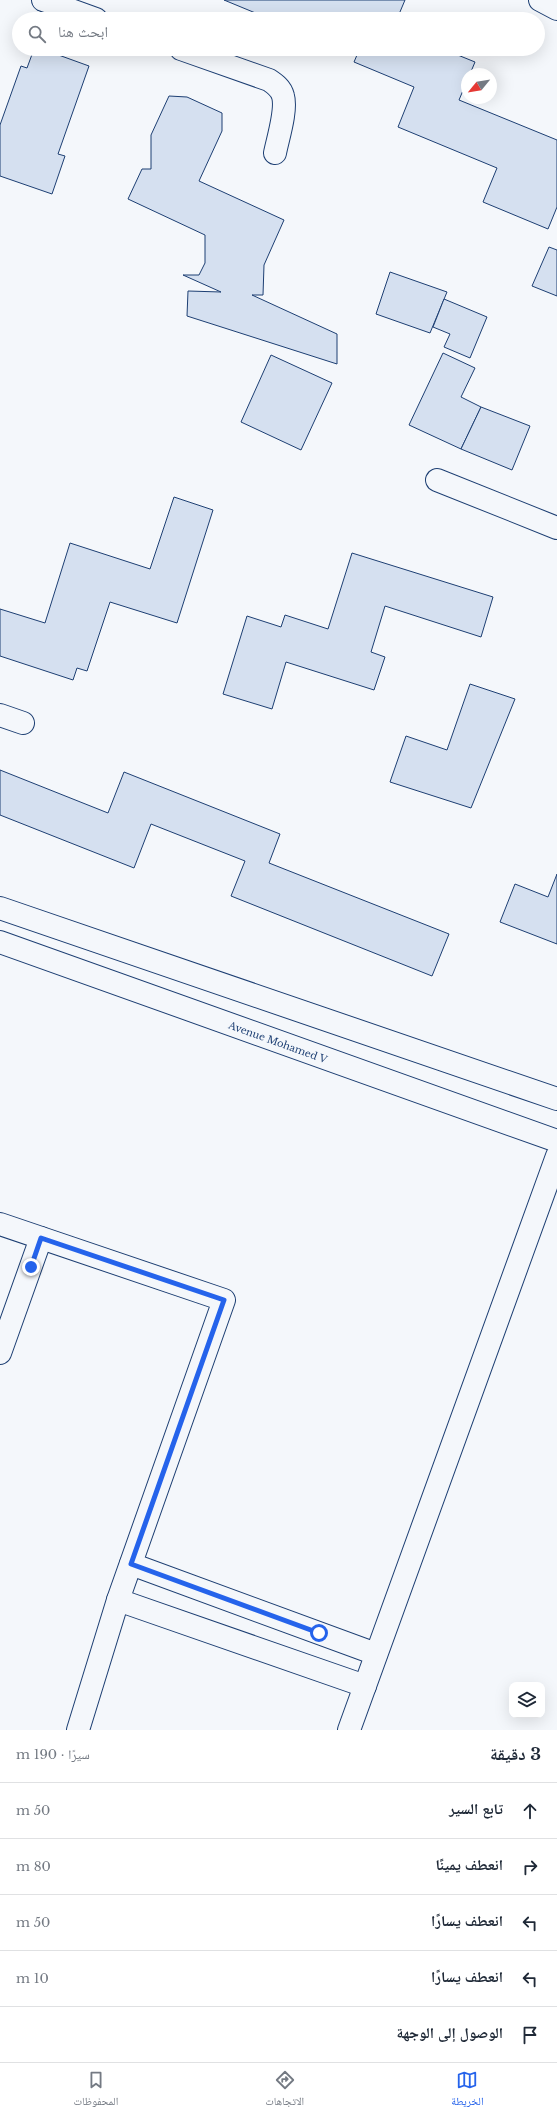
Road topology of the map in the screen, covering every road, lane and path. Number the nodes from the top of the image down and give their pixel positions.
1 (45, 0) edge
2 (540, 0) edge
3 (557, 9) edge
4 (77, 12) edge
5 (201, 56) edge
6 (275, 153) dead end
7 (437, 480) dead end
8 (557, 528) edge
9 (0, 716) edge
10 (23, 723) dead end
11 (0, 908) edge
12 (0, 942) edge
13 (557, 1100) edge
14 (557, 1142) edge
15 (557, 1156) edge
16 (0, 1224) edge
17 (41, 1238) junction
18 (0, 1353) edge
19 (131, 1564) junction
20 (118, 1600) junction
21 (376, 1654) junction
22 (365, 1686) junction
23 (78, 1730) edge
24 (349, 1730) edge

1 - 4 street
2 - 3 street
5 - 6 street
7 - 8 street
9 - 10 street
11 - 13 street
12 - 14 street, Avenue Mohamed V
15 - 21 street
16 - 17 street
17 - 18 street
17 - 19 street
19 - 20 street
19 - 21 street
20 - 22 street
20 - 23 street
21 - 22 street
22 - 24 street

